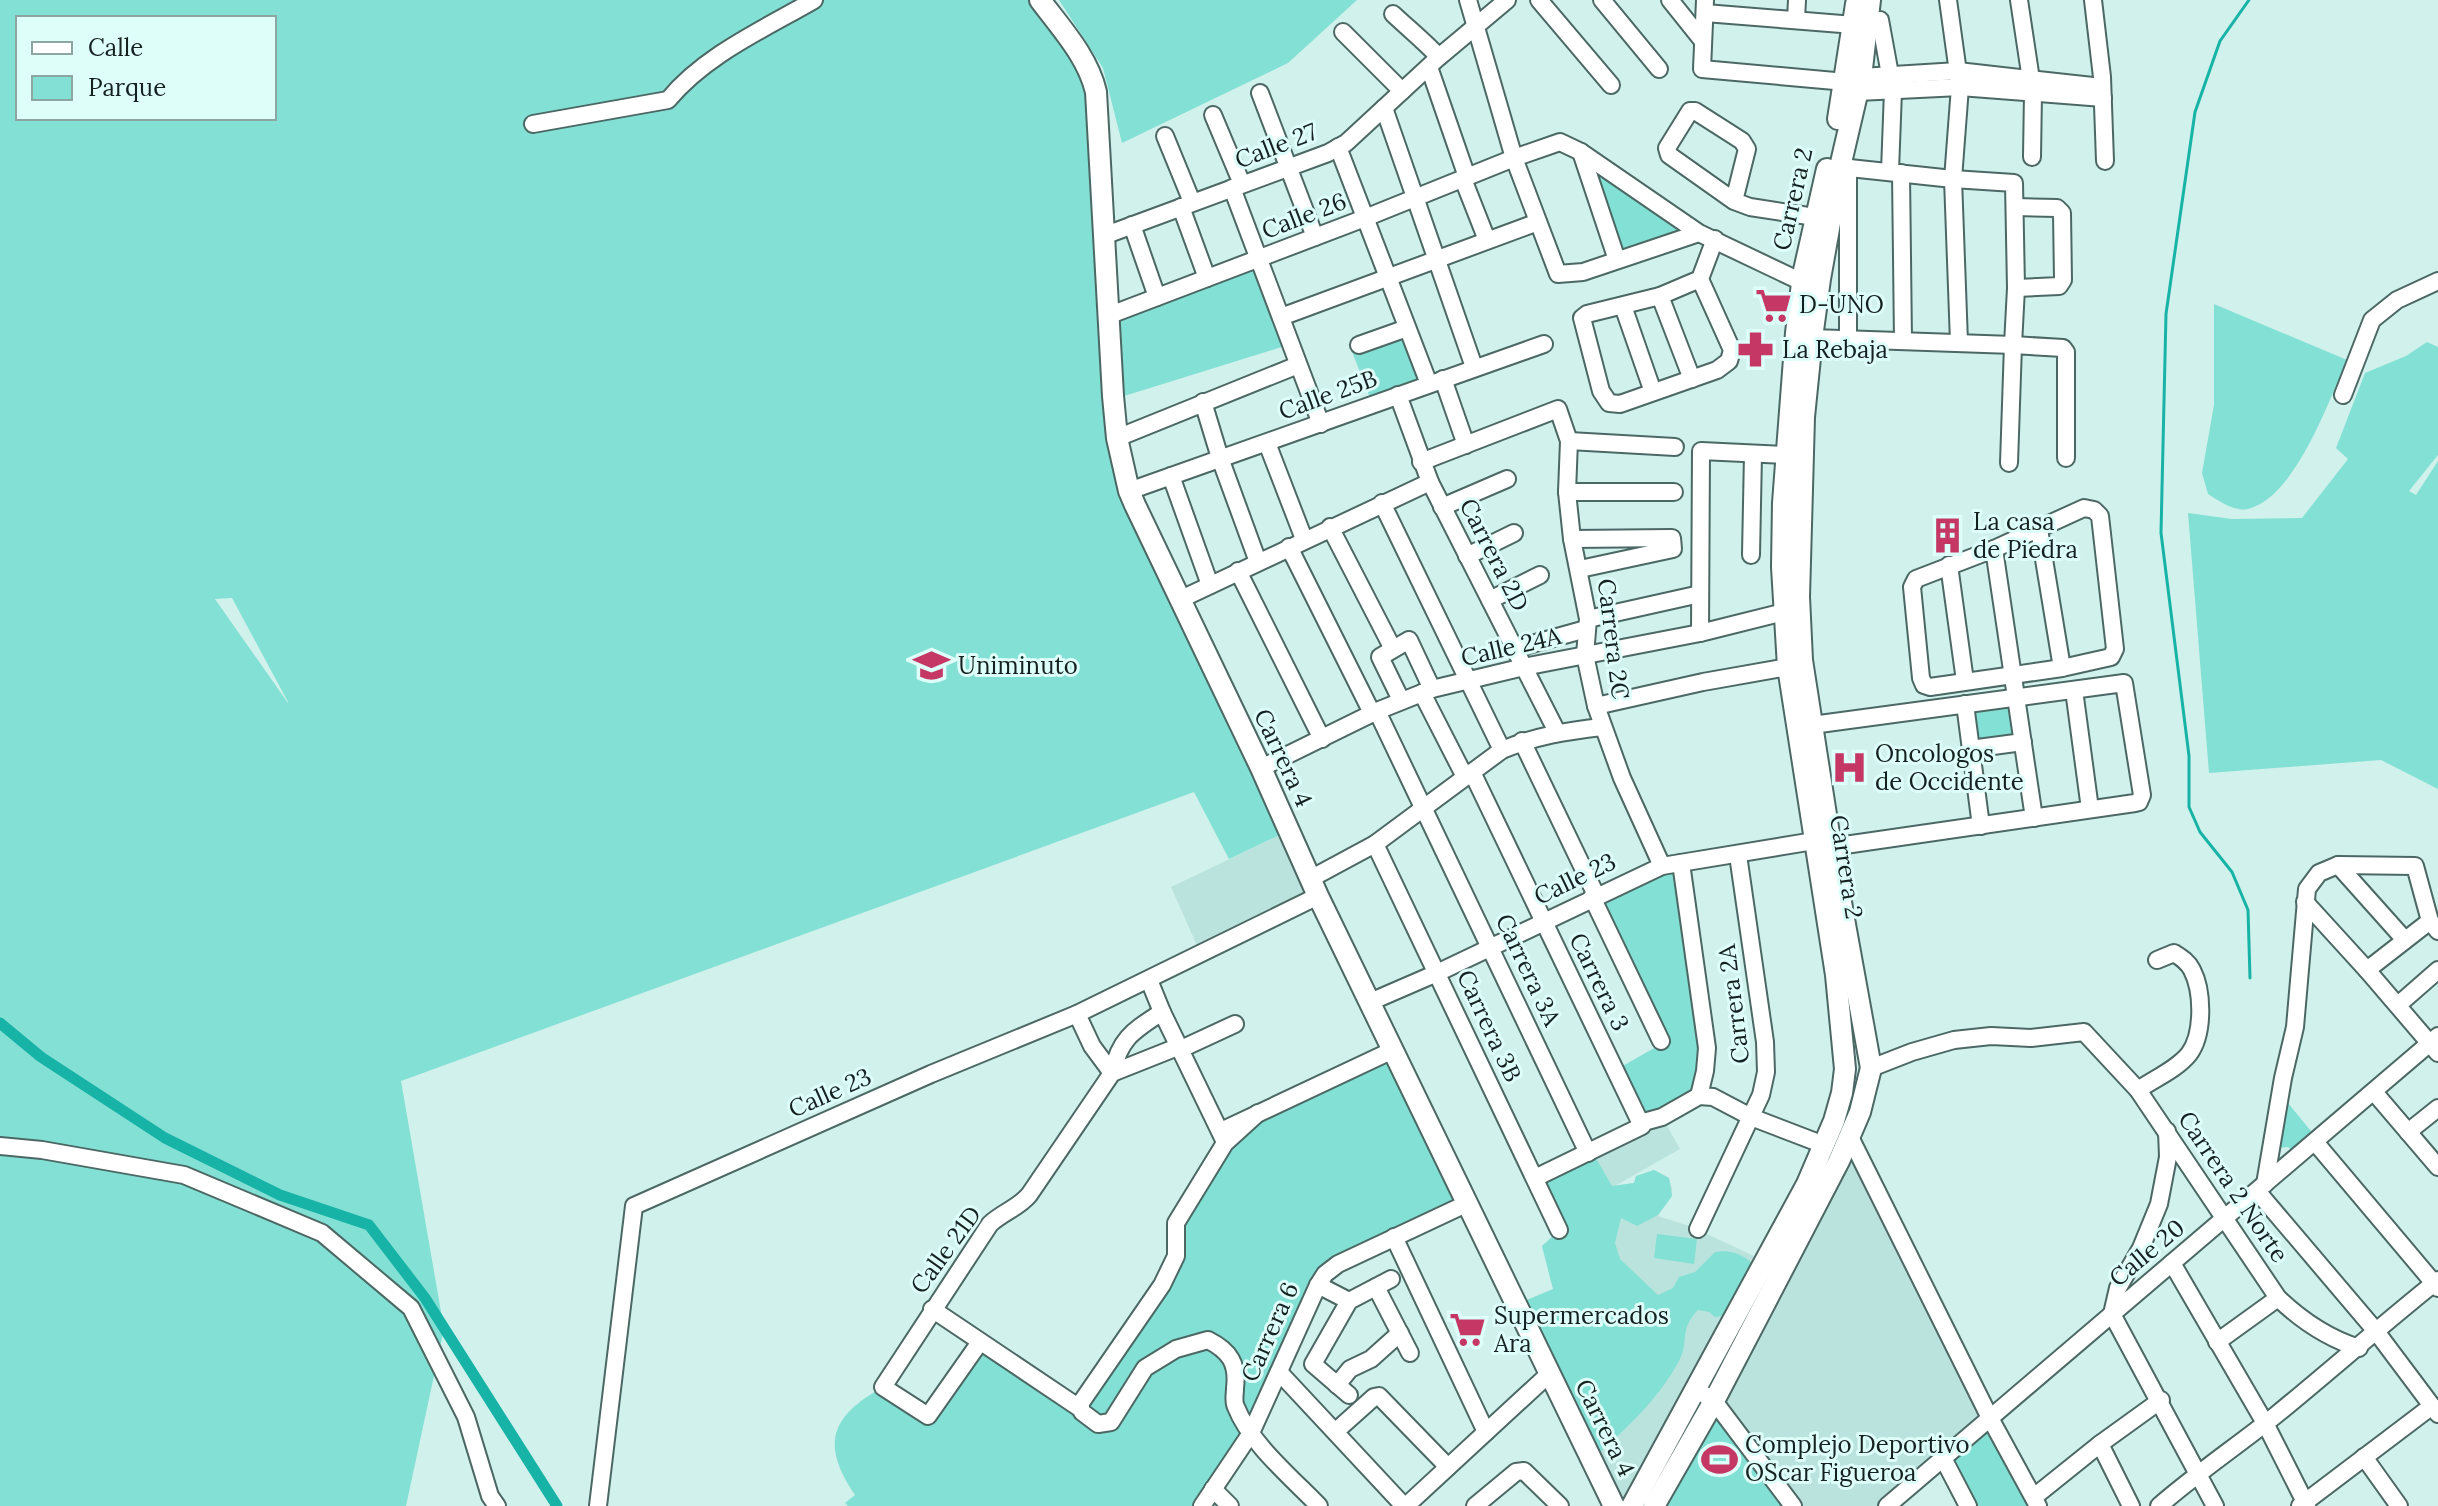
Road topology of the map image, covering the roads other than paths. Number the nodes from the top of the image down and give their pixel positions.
1 (814, 0) edge
2 (1040, 0) edge
3 (1507, 0) edge
4 (1539, 0) edge
5 (1602, 0) edge
6 (1670, 0) edge
7 (1797, 0) edge
8 (1856, 0) edge
9 (1870, 0) edge
10 (1948, 0) edge
11 (2019, 0) edge
12 (2093, 0) edge
13 (1467, 2) edge
14 (1705, 6) edge
15 (1393, 14) dead end
16 (1796, 19) junction
17 (1880, 20) dead end
18 (1854, 25) junction
19 (1475, 29) junction
20 (1343, 32) dead end
21 (1702, 40) junction
22 (1434, 62) junction
23 (1659, 69) dead end
24 (1959, 79) junction
25 (1892, 83) junction
26 (1855, 84) junction
27 (1611, 85) dead end
28 (2032, 86) junction
29 (1402, 91) junction
30 (2102, 92) junction
31 (1260, 93) dead end
32 (1384, 108) junction
33 (1213, 115) dead end
34 (533, 124) dead end
35 (1165, 136) dead end
36 (1338, 147) junction
37 (1581, 152) junction
38 (2032, 157) dead end
39 (1514, 158) junction
40 (2105, 161) dead end
41 (1290, 166) junction
42 (1844, 167) junction
43 (1895, 172) junction
44 (1465, 178) junction
45 (1953, 179) junction
46 (1237, 186) junction
47 (1416, 198) junction
48 (1734, 201) junction
49 (1187, 204) junction
50 (2016, 207) junction
51 (1815, 217) junction
52 (1365, 218) junction
53 (1538, 222) junction
54 (1132, 225) junction
55 (1106, 235) junction
56 (1707, 236) junction
57 (1315, 237) junction
58 (1487, 240) junction
59 (1258, 259) junction
60 (1436, 259) junction
61 (1617, 260) junction
62 (1811, 271) junction
63 (1388, 277) junction
64 (1207, 278) junction
65 (1700, 279) junction
66 (2438, 281) edge
67 (2016, 288) junction
68 (1660, 296) junction
69 (1157, 297) junction
70 (1623, 306) junction
71 (1110, 315) junction
72 (1281, 317) junction
73 (1407, 328) junction
74 (1812, 338) junction
75 (1848, 339) junction
76 (1903, 341) junction
77 (1959, 342) junction
78 (1544, 344) dead end
79 (1359, 345) dead end
80 (2013, 345) junction
81 (1474, 367) junction
82 (1300, 369) junction
83 (1692, 379) junction
84 (1436, 382) junction
85 (1653, 392) junction
86 (1398, 395) junction
87 (2343, 395) dead end
88 (1204, 405) junction
89 (1321, 424) junction
90 (1117, 438) junction
91 (1569, 441) junction
92 (1267, 443) junction
93 (1466, 445) junction
94 (1675, 447) dead end
95 (1753, 454) junction
96 (1786, 455) junction
97 (1220, 458) junction
98 (2066, 458) dead end
99 (1421, 462) junction
100 (2009, 463) dead end
101 (1171, 476) junction
102 (1507, 479) dead end
103 (1430, 482) junction
104 (1129, 491) junction
105 (1567, 492) junction
106 (1674, 492) dead end
107 (1382, 503) junction
108 (1442, 507) junction
109 (1336, 524) junction
110 (2039, 529) junction
111 (1514, 533) dead end
112 (1572, 539) junction
113 (1297, 543) junction
114 (1994, 549) junction
115 (1751, 555) dead end
116 (1467, 556) junction
117 (1258, 562) junction
118 (1949, 565) junction
119 (1580, 569) junction
120 (1238, 571) junction
121 (1540, 575) dead end
122 (1210, 585) junction
123 (1700, 594) junction
124 (1179, 600) junction
125 (1490, 600) junction
126 (1784, 612) junction
127 (1587, 624) junction
128 (1700, 633) junction
129 (1398, 646) junction
130 (1514, 649) junction
131 (1585, 655) junction
132 (1524, 667) junction
133 (1788, 667) junction
134 (2062, 668) junction
135 (2013, 674) junction
136 (1965, 681) junction
137 (1468, 682) junction
138 (2074, 690) junction
139 (1427, 691) junction
140 (2016, 697) junction
141 (1401, 700) junction
142 (1965, 704) junction
143 (1596, 706) junction
144 (1374, 712) junction
145 (1812, 725) junction
146 (1602, 727) junction
147 (1557, 732) junction
148 (1322, 739) junction
149 (1522, 741) junction
150 (2023, 742) junction
151 (1970, 749) junction
152 (1502, 750) junction
153 (1261, 768) junction
154 (1468, 774) junction
155 (1424, 809) junction
156 (2090, 809) junction
157 (2034, 818) junction
158 (1981, 826) junction
159 (1375, 844) junction
160 (1823, 844) junction
161 (1738, 855) junction
162 (1681, 863) junction
163 (2338, 865) junction
164 (1662, 866) junction
165 (1314, 888) junction
166 (1594, 896) junction
167 (2305, 902) junction
168 (1542, 921) junction
169 (2434, 926) edge
170 (2405, 940) junction
171 (1490, 947) junction
172 (2157, 960) dead end
173 (2367, 970) junction
174 (2438, 970) edge
175 (1437, 973) junction
176 (1149, 980) junction
177 (1370, 1002) junction
178 (2398, 1005) junction
179 (1162, 1012) junction
180 (1077, 1014) junction
181 (1235, 1024) dead end
182 (1661, 1041) dead end
183 (2435, 1044) edge
184 (1180, 1048) junction
185 (1393, 1050) junction
186 (1871, 1068) junction
187 (1112, 1073) junction
188 (2138, 1090) junction
189 (2374, 1092) junction
190 (1699, 1096) junction
191 (2438, 1108) edge
192 (1751, 1117) junction
193 (1641, 1125) junction
194 (2167, 1131) junction
195 (2408, 1132) junction
196 (1223, 1137) junction
197 (1850, 1137) junction
198 (2315, 1142) junction
199 (1824, 1145) junction
200 (0, 1146) edge
201 (1588, 1153) junction
202 (2438, 1167) edge
203 (1535, 1178) junction
204 (2261, 1187) junction
205 (1468, 1203) junction
206 (2224, 1219) junction
207 (1698, 1229) dead end
208 (1559, 1230) dead end
209 (1394, 1237) junction
210 (2172, 1263) junction
211 (2437, 1284) edge
212 (1318, 1285) junction
213 (2278, 1298) junction
214 (1349, 1301) junction
215 (932, 1309) junction
216 (2112, 1314) junction
217 (2375, 1330) junction
218 (1400, 1333) junction
219 (980, 1342) junction
220 (2217, 1342) junction
221 (2359, 1348) junction
222 (1410, 1353) dead end
223 (1279, 1372) junction
224 (1549, 1374) junction
225 (1706, 1395) junction
226 (2161, 1400) junction
227 (1079, 1405) junction
228 (2435, 1410) edge
229 (1990, 1418) junction
230 (2265, 1423) junction
231 (1336, 1431) junction
232 (1486, 1432) junction
233 (1251, 1433) junction
234 (2100, 1444) junction
235 (2364, 1457) junction
236 (1943, 1458) junction
237 (1448, 1467) junction
238 (2198, 1472) junction
239 (1213, 1489) junction
240 (2036, 1502) edge
241 (2304, 1505) edge
242 (497, 1506) edge
243 (598, 1506) edge
244 (1202, 1506) edge
245 (1230, 1506) edge
246 (1319, 1506) edge
247 (1405, 1506) edge
248 (1478, 1506) edge
249 (1560, 1506) edge
250 (1614, 1506) edge
251 (1632, 1506) edge
252 (1654, 1506) edge
253 (1793, 1506) edge
254 (1887, 1506) edge
255 (1968, 1506) edge
256 (2131, 1506) edge
257 (2159, 1506) edge
258 (2215, 1506) edge
259 (2399, 1506) edge

1 - 34 street
2 - 55 main road, Carrera 4
3 - 19 street, Calle 27
4 - 27 street
5 - 23 street
6 - 21 street
7 - 16 street
8 - 18 main road, Carrera 2
9 - 26 main road, Carrera 2
10 - 24 street
11 - 28 street
12 - 30 street
13 - 19 street
14 - 16 street
14 - 21 street
15 - 22 street
16 - 18 street
17 - 25 street
18 - 26 main road, Carrera 2
19 - 22 street, Calle 27
19 - 39 street
20 - 29 street
21 - 26 street
22 - 29 street, Calle 27
22 - 44 street
24 - 25 street
24 - 28 street
24 - 45 street
25 - 26 street
25 - 43 street
26 - 42 main road, Carrera 2
26 - 51 main road, Carrera 2
28 - 30 street
28 - 38 street
29 - 32 street, Calle 27
30 - 40 street
31 - 41 street
32 - 36 street, Calle 27
32 - 47 street
33 - 46 street
35 - 49 street
36 - 41 street, Calle 27
36 - 52 street
37 - 39 street, Calle 26
37 - 56 street
37 - 61 street
39 - 44 street, Calle 26
39 - 53 street
41 - 46 street, Calle 27
41 - 57 street
42 - 43 street
42 - 62 main road, Carrera 2
42 - 75 street
43 - 45 street
43 - 76 street
44 - 47 street, Calle 26
44 - 58 street
45 - 50 street
45 - 77 street
46 - 49 street, Calle 27
46 - 59 street
47 - 52 street, Calle 26
47 - 60 street
48 - 48 street
48 - 51 street
49 - 54 street, Calle 27
49 - 64 street
50 - 67 street
50 - 67 street
51 - 62 main road, Carrera 2
52 - 57 street, Calle 26
52 - 63 street
53 - 58 street
53 - 61 street
54 - 55 street, Calle 27
54 - 69 street
55 - 71 main road, Carrera 4
56 - 61 street
56 - 62 street
56 - 65 street
57 - 59 street, Calle 26
58 - 60 street
59 - 64 street, Calle 26
59 - 72 street
60 - 63 street
60 - 81 street
62 - 74 main road, Carrera 2
62 - 96 main road, Carrera 2
63 - 72 street
63 - 73 street
64 - 69 street, Calle 26
65 - 68 street
65 - 83 street
66 - 87 street
67 - 80 street
68 - 70 street
68 - 83 street
69 - 71 street, Calle 26
70 - 85 street
70 - 85 street
71 - 90 main road, Carrera 4
72 - 82 street
73 - 79 street
73 - 84 street
74 - 75 street
74 - 145 main road, Carrera 2
75 - 76 street
76 - 77 street
77 - 80 street
78 - 81 street, Calle 25B
80 - 98 street
80 - 100 street
81 - 84 street, Calle 25B
82 - 88 street
82 - 89 street
83 - 85 street
84 - 86 street, Calle 25B
84 - 93 street
86 - 89 street, Calle 25B
86 - 99 street, Carrera 2D
88 - 90 street
88 - 97 street
89 - 92 street, Calle 25B
90 - 104 main road, Carrera 4
91 - 93 street, Carrera 2C
91 - 94 street
91 - 105 street, Carrera 2C
92 - 97 street, Calle 25B
92 - 113 street
93 - 99 street
95 - 96 street
95 - 115 street
95 - 123 street
96 - 126 main road, Carrera 2
97 - 101 street, Calle 25B
97 - 117 street
99 - 103 street, Carrera 2D
101 - 104 street, Calle 25B
101 - 122 street
102 - 108 street
103 - 107 street
103 - 108 street, Carrera 2D
104 - 124 main road, Carrera 4
105 - 106 street
105 - 112 street, Carrera 2C
107 - 109 street
107 - 137 street
108 - 116 street, Carrera 2D
109 - 113 street
109 - 129 street
110 - 114 street
110 - 134 street
110 - 134 street
111 - 116 street
112 - 119 street, Carrera 2C
112 - 119 street
113 - 117 street
113 - 144 street
114 - 118 street
114 - 135 street
116 - 125 street, Carrera 2D
117 - 120 street
118 - 136 street
118 - 136 street
119 - 127 street, Carrera 2C
120 - 122 street
120 - 148 street
121 - 125 street
122 - 124 street
123 - 127 street
123 - 128 street
124 - 153 main road, Carrera 4
125 - 130 street, Carrera 2D
126 - 128 street, Calle 24A
126 - 133 main road, Carrera 2
127 - 130 street
127 - 131 street, Carrera 2C
128 - 131 street, Calle 24A
129 - 139 street
129 - 141 street
130 - 132 street, Carrera 2D
131 - 132 street, Calle 24A
131 - 143 street, Carrera 2C
132 - 137 street, Calle 24A
132 - 147 street, Carrera 2D
133 - 143 street
133 - 160 main road, Carrera 2
134 - 135 street
135 - 136 street
135 - 140 street
137 - 139 street, Calle 24A
137 - 152 street
138 - 140 street
138 - 156 street
138 - 156 street, Calle 23
139 - 141 street, Calle 24A
139 - 154 street
140 - 142 street
140 - 150 street
141 - 144 street, Calle 24A
142 - 145 street
142 - 151 street
143 - 146 street, Carrera 2C
144 - 148 street, Calle 24A
144 - 155 street
145 - 160 main road, Carrera 2
146 - 147 street, Calle 23
146 - 164 street, Carrera 2C
147 - 149 street, Calle 23
148 - 153 street, Calle 24A
149 - 152 street, Calle 23
149 - 166 street
150 - 151 street
150 - 157 street
151 - 158 street
152 - 154 street, Calle 23
153 - 165 main road, Carrera 4
154 - 155 street, Calle 23
154 - 168 street, Carrera 3
155 - 159 street, Calle 23
155 - 171 street, Carrera 3A
156 - 157 street, Calle 23
157 - 158 street, Calle 23
158 - 160 street, Calle 23
159 - 165 street, Calle 23
159 - 175 street, Carrera 3B
160 - 161 street, Calle 23
160 - 186 main road, Carrera 2
160 - 199 main road, Carrera 2
161 - 162 street, Calle 23
161 - 192 street, Carrera 2A
162 - 164 street, Calle 23
162 - 190 street
163 - 167 street
163 - 169 street
163 - 170 street
164 - 166 street, Calle 23
165 - 176 street, Calle 23
165 - 177 main road, Carrera 4
166 - 168 street, Calle 23
166 - 182 street
167 - 173 street
167 - 204 street
168 - 171 street, Calle 23
168 - 193 street, Carrera 3
169 - 170 street
170 - 173 street
171 - 175 street, Calle 23
171 - 201 street, Carrera 3A
172 - 188 street
173 - 178 street
174 - 178 street
175 - 177 street, Calle 23
175 - 203 street, Carrera 3B
176 - 179 street
176 - 180 street, Calle 23
177 - 185 main road, Carrera 4
178 - 183 street
179 - 184 street
179 - 187 street, Calle 21D
180 - 187 street
180 - 243 street, Calle 23
181 - 184 street
183 - 189 street, Calle 20
184 - 187 street
184 - 196 street
185 - 196 street
185 - 205 main road, Carrera 4
186 - 188 street, Carrera 2 Norte
186 - 197 main road, Carrera 2
187 - 215 street, Calle 21D
188 - 194 street, Carrera 2 Norte
189 - 195 street
189 - 198 street, Calle 20
190 - 192 street
190 - 193 street
191 - 195 street
192 - 199 street
192 - 207 street, Carrera 2A
193 - 201 street
194 - 206 street, Carrera 2 Norte
194 - 216 street
195 - 202 street
196 - 227 street
197 - 225 main road, Carrera 2
197 - 229 street
198 - 204 street, Calle 20
198 - 211 street
199 - 225 main road, Carrera 2
200 - 242 street
201 - 203 street
203 - 208 street, Carrera 3B
204 - 206 street, Calle 20
204 - 217 street
205 - 209 street, Carrera 6
205 - 224 main road, Carrera 4
206 - 210 street, Calle 20
206 - 213 street, Carrera 2 Norte
209 - 212 street, Carrera 6
209 - 232 street
210 - 216 street, Calle 20
210 - 220 street
211 - 217 street
212 - 214 street
212 - 223 street, Carrera 6
213 - 220 street
213 - 221 street, Carrera 2 Norte
214 - 218 street
214 - 218 street
215 - 219 street
215 - 219 street, Calle 21D
216 - 226 street
216 - 229 street, Calle 20
217 - 221 street
217 - 228 street
218 - 222 street
219 - 227 street
220 - 230 street
221 - 230 street
223 - 231 street
223 - 233 street, Carrera 6
224 - 232 street
224 - 250 main road, Carrera 4
225 - 251 main road, Carrera 2
225 - 252 main road, Carrera 2
225 - 253 street
226 - 234 street
226 - 238 street
227 - 233 street
228 - 235 street
229 - 236 street, Calle 20
229 - 240 street
230 - 238 street
230 - 241 street
231 - 237 street
231 - 247 street
232 - 237 street
233 - 239 street, Carrera 6
233 - 246 street
234 - 240 street
234 - 256 street
235 - 241 street
235 - 259 street
236 - 254 street, Calle 20
236 - 255 street
237 - 247 street
238 - 257 street
238 - 258 street
239 - 244 street, Carrera 6
239 - 245 street
248 - 249 street

